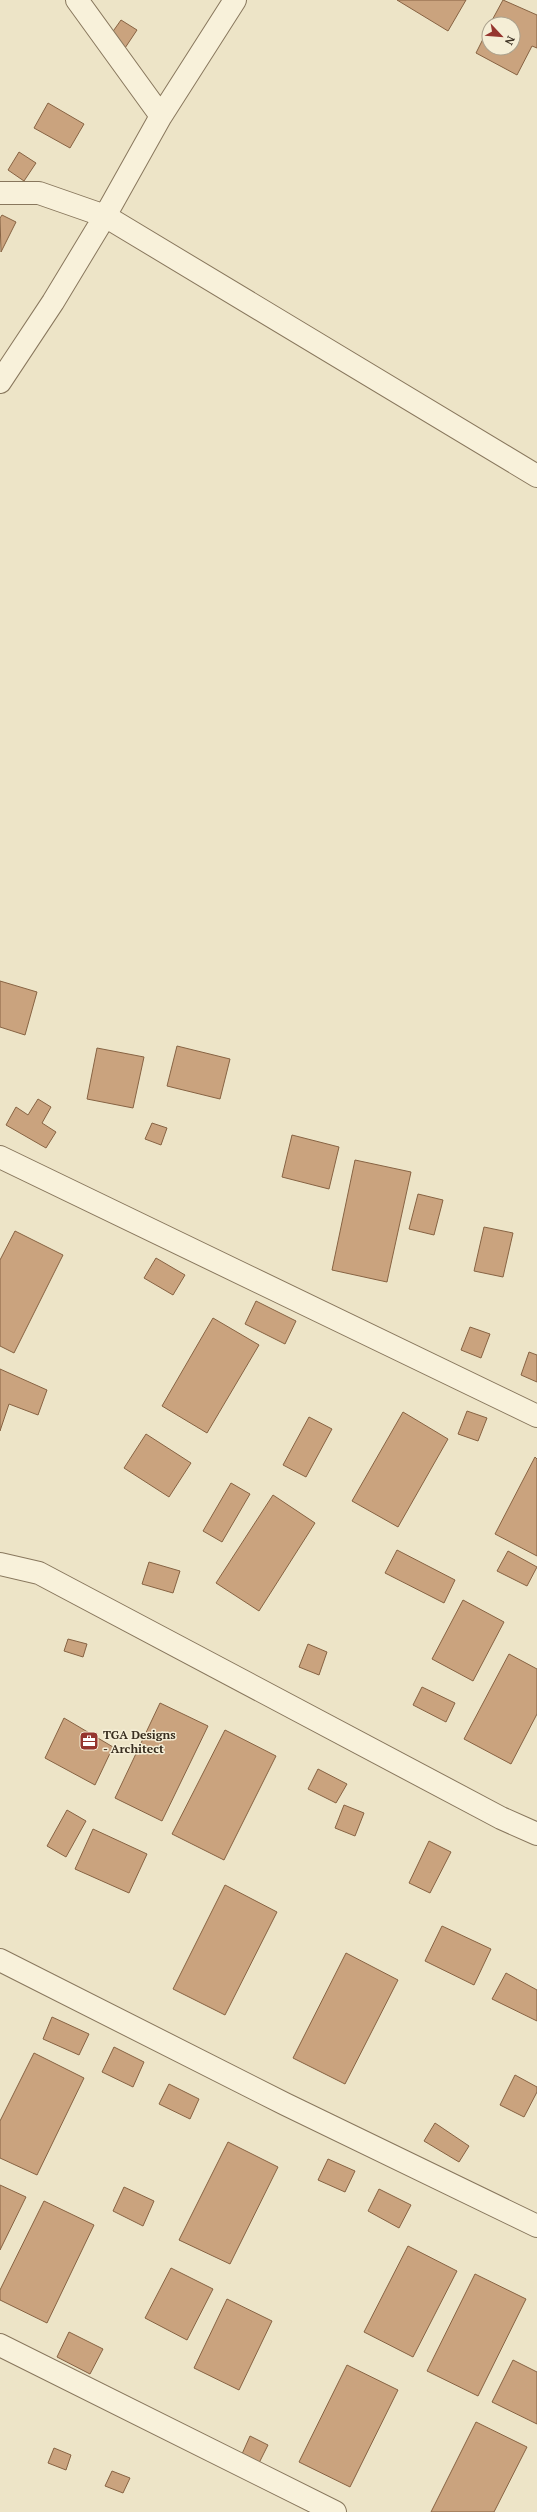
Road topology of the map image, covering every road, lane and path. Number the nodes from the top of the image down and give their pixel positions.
1 (77, 0) edge
2 (235, 0) edge
3 (161, 116) junction
4 (0, 193) edge
5 (105, 216) junction
6 (0, 382) edge
7 (537, 476) edge
8 (0, 1157) edge
9 (537, 1416) edge
10 (0, 1564) edge
11 (537, 1834) edge
12 (0, 1960) edge
13 (537, 2226) edge
14 (0, 2346) edge
15 (335, 2512) edge

1 - 3 street
2 - 3 street
3 - 5 street
4 - 5 street
5 - 6 street
5 - 7 street
8 - 9 street
10 - 11 street
12 - 13 street
14 - 15 street

